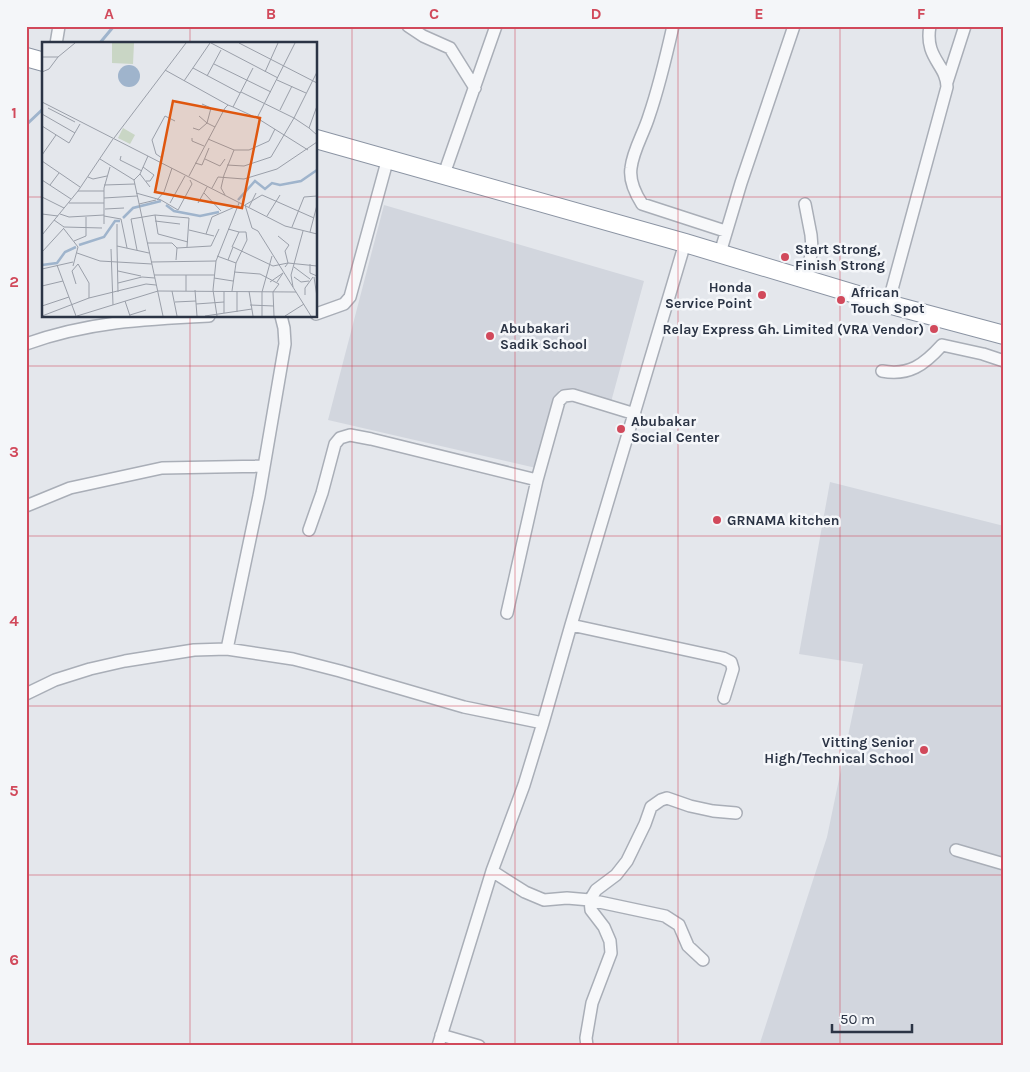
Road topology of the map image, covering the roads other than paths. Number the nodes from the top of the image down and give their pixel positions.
1 (59, 26) edge
2 (408, 26) edge
3 (673, 26) edge
4 (794, 26) edge
5 (930, 26) edge
6 (965, 26) edge
7 (495, 27) edge
8 (56, 42) edge
9 (26, 57) edge
10 (42, 61) edge
11 (947, 82) junction
12 (475, 88) junction
13 (318, 140) edge
14 (388, 158) junction
15 (444, 174) junction
16 (805, 204) dead end
17 (726, 231) junction
18 (685, 243) junction
19 (720, 253) junction
20 (807, 279) junction
21 (888, 304) junction
22 (318, 313) edge
23 (168, 318) edge
24 (282, 318) edge
25 (1004, 335) edge
26 (26, 344) edge
27 (1004, 361) edge
28 (882, 371) dead end
29 (634, 414) junction
30 (264, 466) junction
31 (537, 480) junction
32 (26, 506) edge
33 (308, 530) dead end
34 (507, 613) dead end
35 (571, 625) junction
36 (227, 649) junction
37 (26, 694) edge
38 (724, 698) dead end
39 (543, 723) junction
40 (736, 813) dead end
41 (956, 850) dead end
42 (1004, 864) edge
43 (492, 871) junction
44 (590, 900) junction
45 (703, 960) dead end
46 (440, 1040) edge
47 (479, 1046) edge
48 (587, 1046) edge

1 - 8 street
2 - 12 street
3 - 17 street
4 - 17 street
5 - 11 street
6 - 11 street
7 - 12 street
9 - 10 highway
11 - 21 street
12 - 15 street
13 - 14 highway
14 - 15 highway
14 - 22 street
15 - 18 highway
16 - 20 street
17 - 19 street
18 - 19 highway
18 - 29 street
19 - 20 highway
20 - 21 highway
21 - 25 highway
23 - 26 street
24 - 30 street
27 - 28 street
29 - 31 street
29 - 35 street
30 - 32 street
30 - 36 street
31 - 33 street
31 - 34 street
35 - 38 street
35 - 39 street
36 - 37 street
36 - 39 street
39 - 43 street
40 - 44 street
41 - 42 street
43 - 44 street
43 - 46 street
44 - 45 street
44 - 48 street
46 - 47 street

